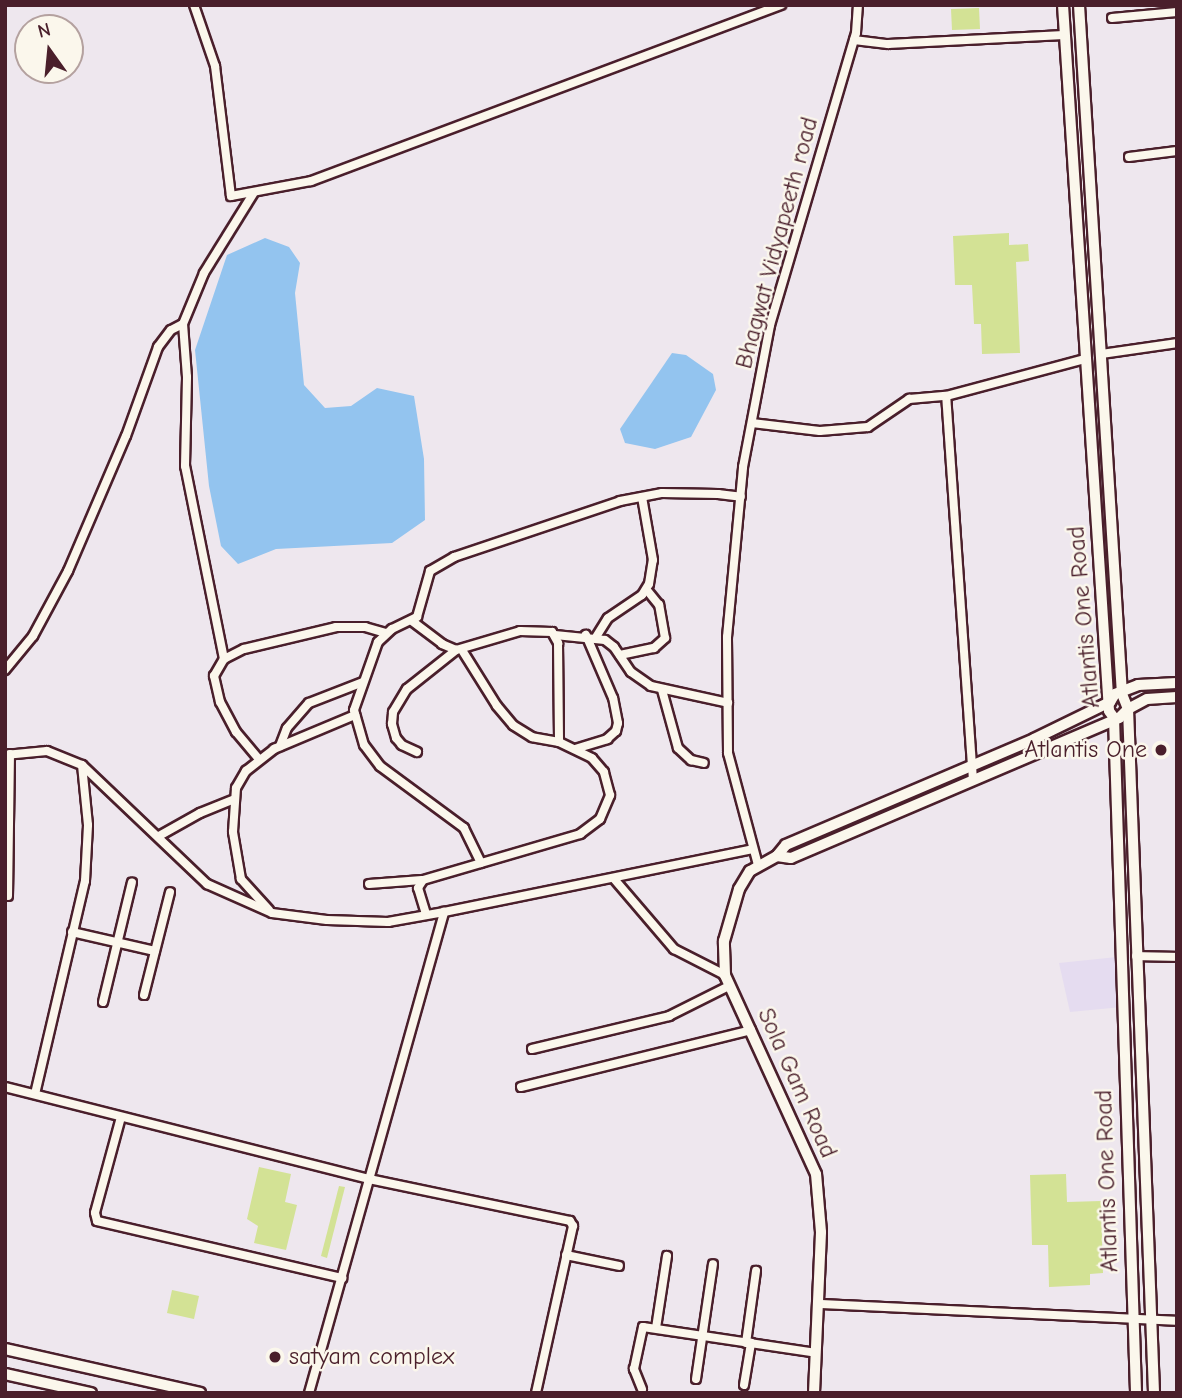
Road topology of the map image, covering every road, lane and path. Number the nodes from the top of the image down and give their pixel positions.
1 (194, 5) edge
2 (781, 5) edge
3 (858, 5) edge
4 (1063, 5) edge
5 (1079, 5) edge
6 (1177, 12) edge
7 (1112, 18) dead end
8 (1064, 35) junction
9 (854, 40) junction
10 (1177, 151) edge
11 (1129, 157) dead end
12 (253, 194) junction
13 (183, 324) junction
14 (1177, 343) edge
15 (1102, 354) junction
16 (1085, 359) junction
17 (946, 396) junction
18 (752, 423) junction
19 (642, 497) junction
20 (741, 497) junction
21 (647, 590) junction
22 (412, 621) junction
23 (386, 633) junction
24 (555, 635) junction
25 (591, 636) junction
26 (459, 650) junction
27 (620, 655) junction
28 (224, 659) junction
29 (5, 670) edge
30 (363, 682) junction
31 (1177, 683) edge
32 (662, 690) junction
33 (1122, 694) junction
34 (1177, 697) edge
35 (1110, 702) junction
36 (728, 703) junction
37 (1128, 709) junction
38 (355, 715) junction
39 (1114, 719) junction
40 (559, 742) junction
41 (280, 746) junction
42 (575, 749) junction
43 (417, 752) dead end
44 (8, 755) edge
45 (258, 758) junction
46 (704, 763) dead end
47 (82, 765) junction
48 (971, 765) junction
49 (973, 780) junction
50 (233, 800) junction
51 (159, 836) junction
52 (753, 849) junction
53 (777, 856) junction
54 (481, 863) junction
55 (758, 865) junction
56 (423, 880) junction
57 (615, 880) junction
58 (132, 882) dead end
59 (369, 884) dead end
60 (170, 892) dead end
61 (8, 896) dead end
62 (444, 912) junction
63 (272, 913) junction
64 (426, 914) junction
65 (72, 932) junction
66 (117, 942) junction
67 (155, 951) junction
68 (1136, 956) junction
69 (1177, 957) edge
70 (725, 975) junction
71 (729, 986) junction
72 (144, 995) dead end
73 (103, 1002) dead end
74 (751, 1030) junction
75 (532, 1049) dead end
76 (5, 1087) edge
77 (521, 1087) dead end
78 (35, 1094) junction
79 (121, 1116) junction
80 (369, 1179) junction
81 (566, 1255) junction
82 (667, 1256) dead end
83 (713, 1264) dead end
84 (619, 1266) dead end
85 (756, 1271) dead end
86 (342, 1278) junction
87 (820, 1304) junction
88 (1133, 1321) junction
89 (1152, 1321) junction
90 (1177, 1321) edge
91 (656, 1328) junction
92 (702, 1336) junction
93 (749, 1343) junction
94 (5, 1349) edge
95 (816, 1353) junction
96 (5, 1374) edge
97 (696, 1379) dead end
98 (744, 1385) dead end
99 (642, 1389) dead end
100 (92, 1393) edge
101 (200, 1393) edge
102 (309, 1393) edge
103 (536, 1393) edge
104 (814, 1393) edge
105 (1136, 1393) edge
106 (1154, 1393) edge

1 - 12 street
2 - 12 street
3 - 9 street, Bhagwat Vidyapeeth road
4 - 8 street, Atlantis One Road
5 - 15 street, Atlantis One Road
6 - 7 street
8 - 9 street
8 - 16 street, Atlantis One Road
9 - 18 street, Bhagwat Vidyapeeth road
10 - 11 street
12 - 13 street
13 - 28 street
13 - 29 street
14 - 15 street
15 - 33 street, Atlantis One Road
16 - 17 street
16 - 35 street, Atlantis One Road
17 - 18 street
17 - 48 street
18 - 20 street, Bhagwat Vidyapeeth road
19 - 20 street
19 - 21 street
19 - 22 street
20 - 36 street, Bhagwat Vidyapeeth road
21 - 25 street
21 - 27 street
22 - 23 street
22 - 26 street
23 - 28 street
23 - 30 street
24 - 25 street
24 - 26 street
24 - 40 street
25 - 27 street
25 - 42 street
26 - 40 street
26 - 43 street
27 - 32 street
28 - 45 street
30 - 38 street
30 - 41 street
31 - 33 street, Sola Gam Road
32 - 36 street
32 - 46 street
33 - 35 street, Sola Gam Road
33 - 37 street, Atlantis One Road
34 - 37 street, Sola Gam Road
35 - 39 street, Atlantis One Road
35 - 48 street, Sola Gam Road
36 - 52 street, Bhagwat Vidyapeeth road
37 - 39 street, Sola Gam Road
37 - 68 street, Atlantis One Road
38 - 41 street
38 - 54 street
39 - 49 street, Sola Gam Road
39 - 88 street, Atlantis One Road
40 - 42 street
41 - 45 street
42 - 54 street
44 - 47 street
44 - 61 street
45 - 50 street
47 - 51 street
47 - 65 street
48 - 49 street
48 - 53 street, Sola Gam Road
49 - 53 street, Sola Gam Road
50 - 51 street
50 - 63 street
51 - 63 street
52 - 55 street, Bhagwat Vidyapeeth road
52 - 57 street
53 - 55 street, Sola Gam Road
54 - 56 street
55 - 70 street, Sola Gam Road
56 - 59 street
56 - 64 street
57 - 62 street
57 - 70 street
58 - 66 street
60 - 67 street
62 - 64 street
62 - 80 street
63 - 64 street
65 - 66 street
65 - 78 street
66 - 67 street
66 - 73 street
67 - 72 street
68 - 69 street
68 - 89 street, Atlantis One Road
70 - 71 street, Sola Gam Road
71 - 74 street, Sola Gam Road
71 - 75 street
74 - 77 street
74 - 87 street, Sola Gam Road
76 - 78 street
78 - 79 street
79 - 80 street
79 - 86 street
80 - 81 street
80 - 86 street
81 - 84 street
81 - 103 street
82 - 91 street
83 - 92 street
85 - 93 street
86 - 102 street
87 - 88 street
87 - 95 street, Sola Gam Road
88 - 89 street
88 - 105 street, Atlantis One Road
89 - 90 street
89 - 106 street, Atlantis One Road
91 - 92 street
91 - 99 street
92 - 93 street
92 - 97 street
93 - 95 street
93 - 98 street
94 - 101 street
95 - 104 street, Sola Gam Road
96 - 100 street

